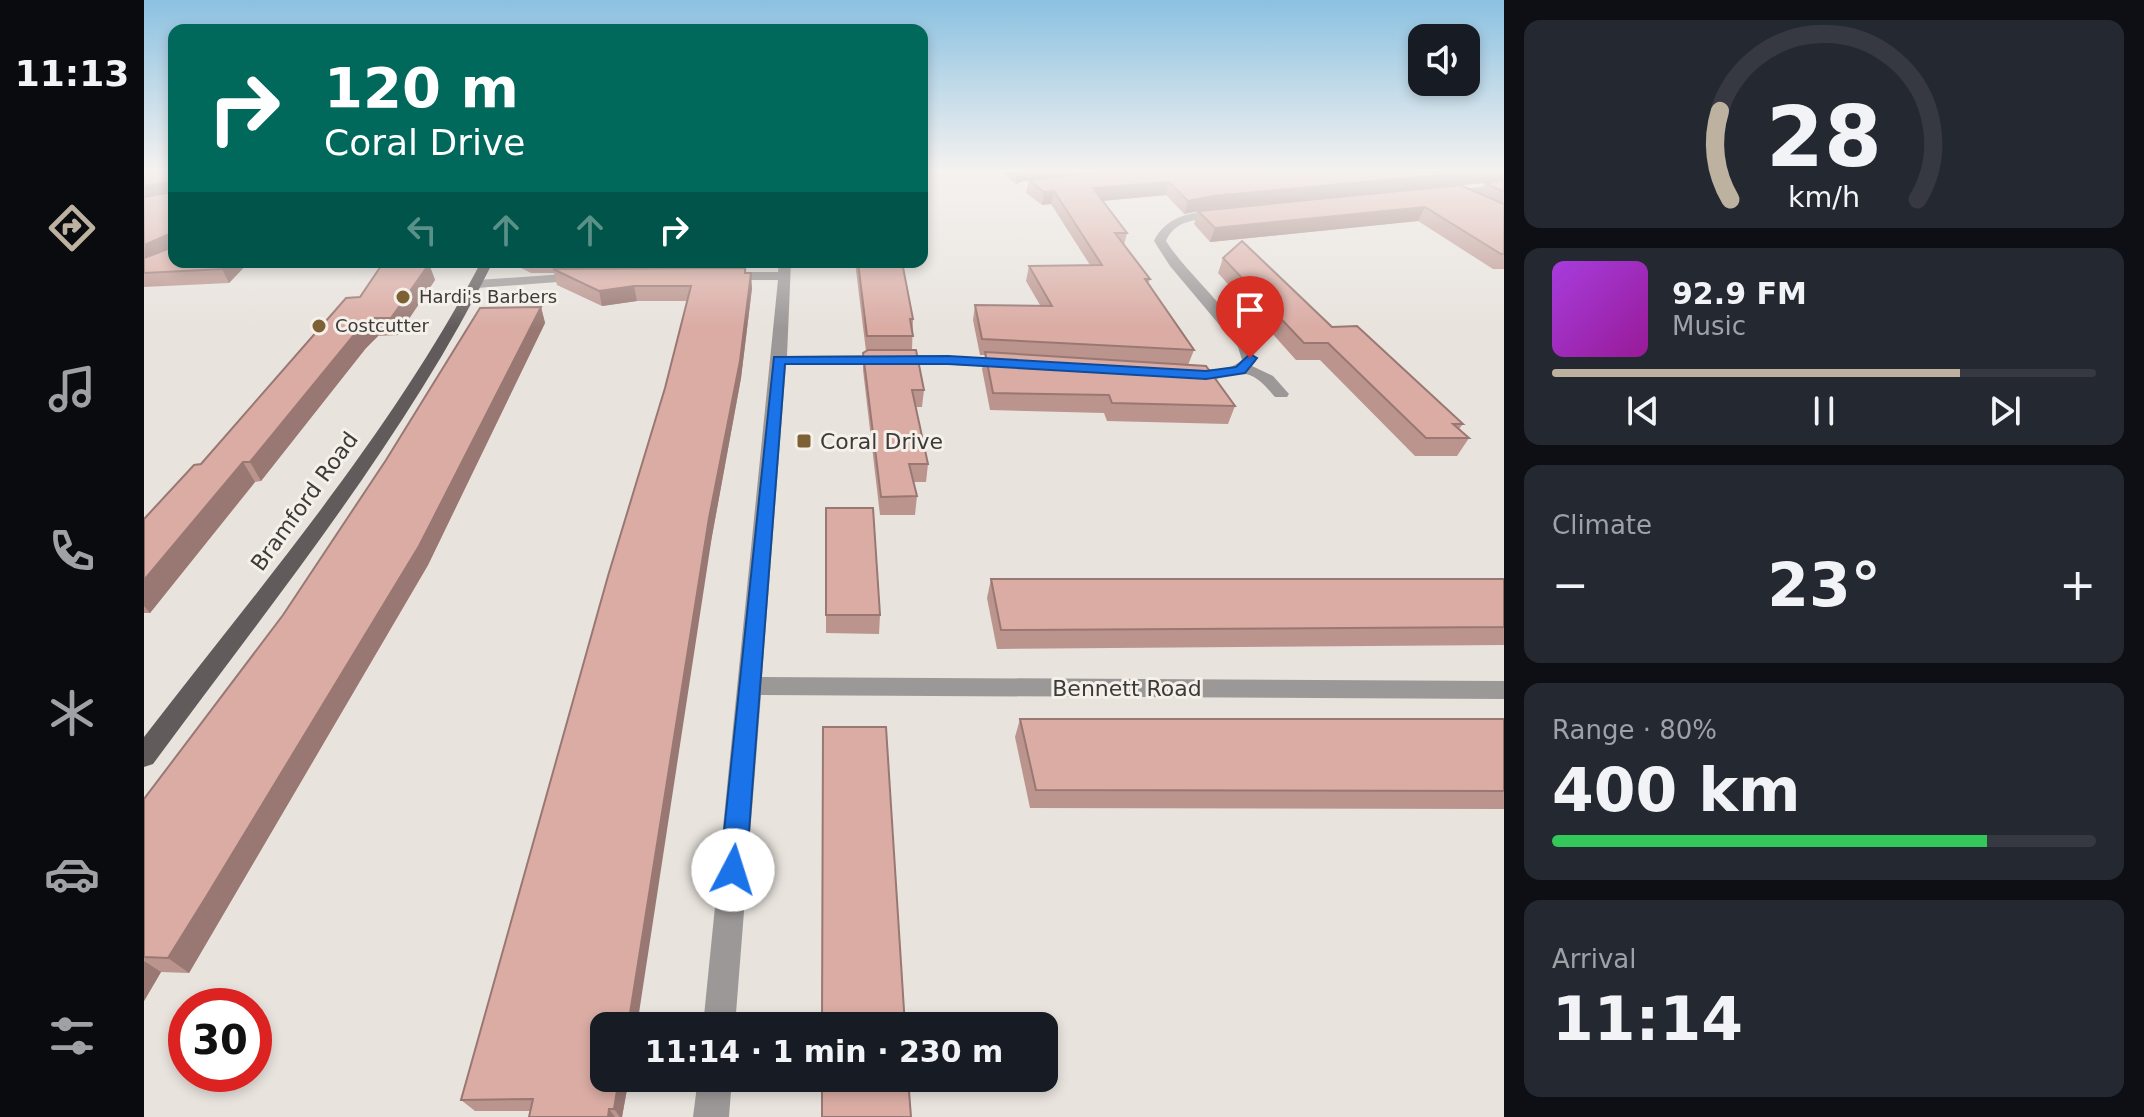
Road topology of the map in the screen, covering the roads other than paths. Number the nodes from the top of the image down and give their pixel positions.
1 (1175, 224) edge
2 (484, 268) edge
3 (785, 269) edge
4 (598, 276) edge
5 (706, 276) edge
6 (477, 284) junction
7 (779, 360) junction
8 (1021, 365) edge
9 (1244, 368) junction
10 (1168, 374) edge
11 (1281, 394) dead end
12 (749, 686) junction
13 (1504, 690) edge
14 (144, 756) edge
15 (720, 1012) edge
16 (714, 1092) edge
17 (711, 1117) edge

1 - 9 street
2 - 6 main road, Bramford Road
3 - 5 street
3 - 7 street
4 - 6 street
6 - 14 main road, Bramford Road
7 - 8 street
7 - 12 street
9 - 10 street
9 - 11 street
12 - 13 street, Bennett Road
12 - 15 street
16 - 17 street

